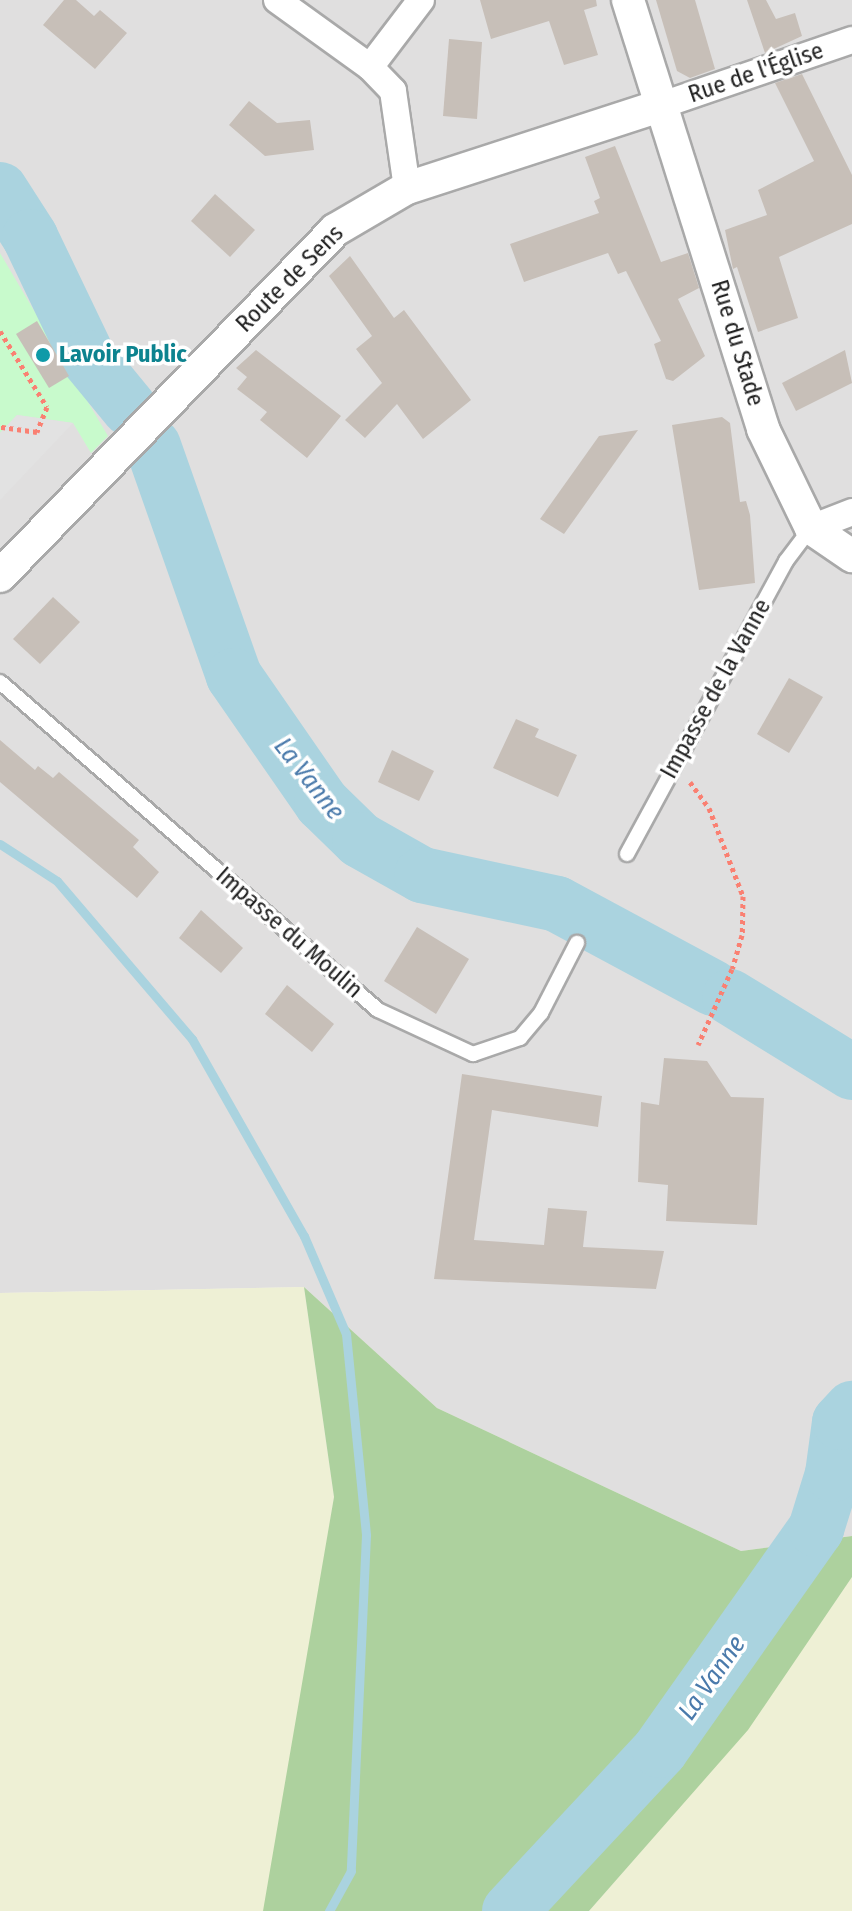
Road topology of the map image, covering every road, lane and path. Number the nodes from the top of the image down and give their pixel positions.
1 (277, 0) edge
2 (421, 0) edge
3 (628, 0) edge
4 (852, 40) edge
5 (370, 67) junction
6 (659, 106) junction
7 (407, 188) junction
8 (0, 331) edge
9 (0, 427) edge
10 (852, 512) edge
11 (811, 528) junction
12 (852, 556) edge
13 (0, 576) edge
14 (0, 682) edge
15 (675, 762) junction
16 (627, 854) dead end
17 (577, 943) dead end
18 (698, 1045) dead end

1 - 5 street
2 - 5 street
3 - 6 street, Rue du Stade
4 - 6 street, Rue de l'Église
5 - 7 street
6 - 7 street, Route de Sens
6 - 11 street, Rue du Stade
7 - 13 street, Route de Sens
8 - 9 path
10 - 11 street
11 - 12 street, Rue du Stade
11 - 15 lane, Impasse de la Vanne
14 - 17 lane, Impasse du Moulin
15 - 16 lane, Impasse de la Vanne
15 - 18 path

